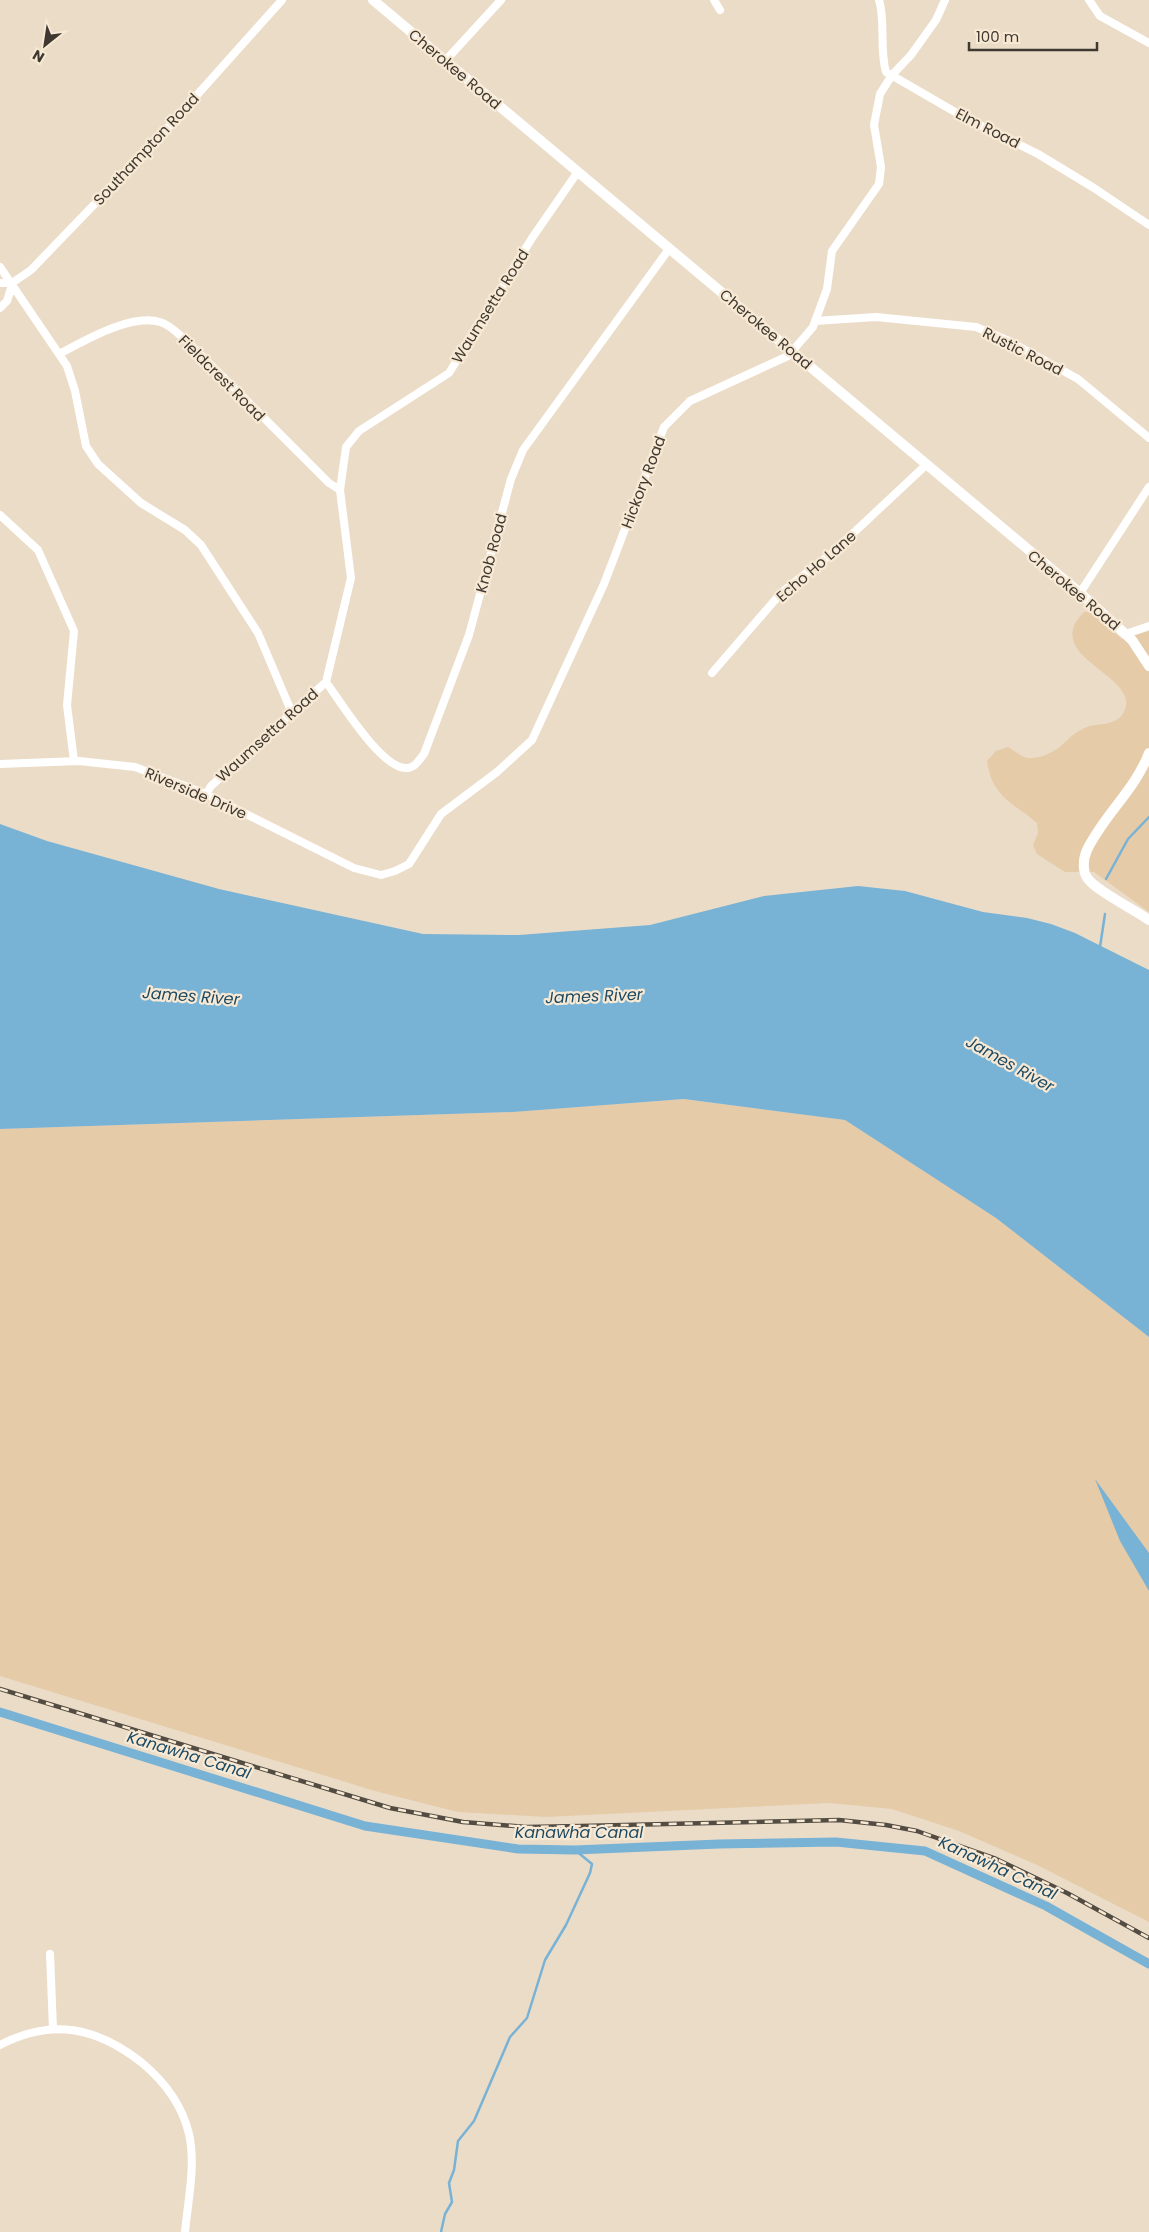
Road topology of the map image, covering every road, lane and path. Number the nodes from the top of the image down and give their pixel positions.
1 (282, 0) edge
2 (373, 0) edge
3 (501, 0) edge
4 (714, 0) edge
5 (879, 0) edge
6 (945, 0) edge
7 (1088, 0) edge
8 (720, 10) dead end
9 (1149, 43) edge
10 (445, 61) junction
11 (892, 75) junction
12 (577, 172) junction
13 (1149, 225) edge
14 (669, 249) junction
15 (0, 267) edge
16 (0, 282) edge
17 (12, 284) junction
18 (0, 308) edge
19 (815, 321) junction
20 (793, 350) junction
21 (59, 354) junction
22 (1149, 438) edge
23 (926, 465) junction
24 (1149, 487) edge
25 (340, 490) junction
26 (0, 516) edge
27 (1080, 594) junction
28 (1149, 626) edge
29 (1126, 634) junction
30 (1149, 666) edge
31 (712, 673) dead end
32 (326, 682) junction
33 (292, 713) junction
34 (1149, 753) edge
35 (74, 761) junction
36 (0, 764) edge
37 (206, 794) junction
38 (381, 875) joint
39 (1149, 920) edge
40 (50, 1954) dead end
41 (53, 2029) junction
42 (0, 2045) edge
43 (185, 2232) edge

1 - 17 street, Southampton Road
2 - 10 street, Cherokee Road
3 - 10 street
4 - 8 street
5 - 11 street
6 - 11 street, Hickory Road
7 - 9 street
10 - 12 street, Cherokee Road
11 - 13 street, Elm Road
11 - 19 street, Hickory Road
12 - 14 street, Cherokee Road
12 - 25 street, Waumsetta Road
14 - 20 street, Cherokee Road
14 - 32 street, Knob Road
15 - 17 street
16 - 17 street
17 - 18 street
17 - 21 street
19 - 20 street, Hickory Road
19 - 22 street, Rustic Road
20 - 23 street, Cherokee Road
20 - 38 street, Hickory Road
21 - 25 street, Fieldcrest Road
21 - 33 street
23 - 27 street, Cherokee Road
23 - 31 street, Echo Ho Lane
24 - 27 street
25 - 32 street, Waumsetta Road
26 - 35 street
27 - 29 street, Cherokee Road
28 - 29 street
29 - 30 street, Cherokee Road
32 - 33 street, Waumsetta Road
33 - 37 street, Waumsetta Road
34 - 39 street
35 - 36 street, Riverside Drive
35 - 37 street, Riverside Drive
37 - 38 street, Riverside Drive
40 - 41 street
41 - 42 street
41 - 43 street

